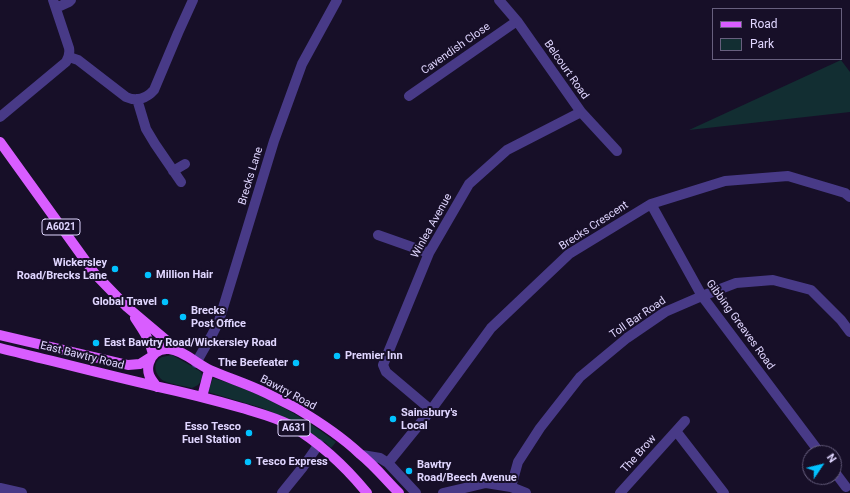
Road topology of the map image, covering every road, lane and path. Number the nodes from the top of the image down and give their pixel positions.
1 (71, 0) edge
2 (193, 0) edge
3 (335, 0) edge
4 (499, 0) edge
5 (55, 4) edge
6 (517, 21) junction
7 (69, 57) junction
8 (409, 96) dead end
9 (137, 99) junction
10 (581, 112) junction
11 (0, 117) edge
12 (0, 142) edge
13 (617, 151) dead end
14 (185, 164) dead end
15 (173, 171) junction
16 (181, 182) dead end
17 (850, 197) edge
18 (651, 204) junction
19 (378, 235) dead end
20 (429, 253) junction
21 (702, 296) junction
22 (127, 307) junction
23 (850, 332) edge
24 (0, 335) edge
25 (0, 348) edge
26 (181, 353) junction
27 (152, 356) junction
28 (196, 363) junction
29 (209, 370) junction
30 (158, 387) junction
31 (202, 397) junction
32 (431, 410) junction
33 (685, 421) dead end
34 (676, 431) junction
35 (319, 444) junction
36 (814, 445) edge
37 (362, 455) junction
38 (388, 463) junction
39 (842, 482) edge
40 (511, 487) junction
41 (846, 487) dead end
42 (0, 488) edge
43 (22, 493) edge
44 (282, 493) edge
45 (367, 493) edge
46 (398, 493) edge
47 (416, 493) edge
48 (443, 493) edge
49 (526, 493) edge
50 (620, 493) edge
51 (724, 493) edge

1 - 5 street
2 - 9 street
3 - 28 street, Brecks Lane
4 - 6 street, Belcourt Road
5 - 7 street
6 - 8 street, Cavendish Close
6 - 10 street, Belcourt Road
7 - 9 street
7 - 11 street
9 - 15 street
10 - 13 street, Belcourt Road
10 - 20 street, Winlea Avenue
12 - 22 main road, A6021
14 - 15 street
15 - 16 street
17 - 18 street, Brecks Crescent
18 - 21 street, Gibbing Greaves Road
18 - 32 street, Brecks Crescent
19 - 20 street
20 - 32 street, Winlea Avenue
21 - 23 street, Toll Bar Road
21 - 36 street, Gibbing Greaves Road
21 - 40 street, Toll Bar Road
22 - 26 main road, A6021
22 - 27 main road, A6021
24 - 27 main road, East Bawtry Road / A631
25 - 30 main road, East Bawtry Road / A631
26 - 27 main road, Bawtry Road / A631
26 - 28 main road, Bawtry Road / A631
27 - 30 main road
28 - 29 main road, Bawtry Road / A631
29 - 31 main road
29 - 37 main road, Bawtry Road / A631
30 - 31 main road, A631
31 - 35 main road, A631
32 - 38 street, Brecks Crescent
33 - 34 street, The Brow
34 - 50 street, The Brow
34 - 51 street
35 - 44 street
35 - 45 main road, A631
37 - 38 street
37 - 46 main road, Bawtry Road / A631
38 - 47 street
39 - 41 street
40 - 48 street
40 - 49 street
42 - 43 street

